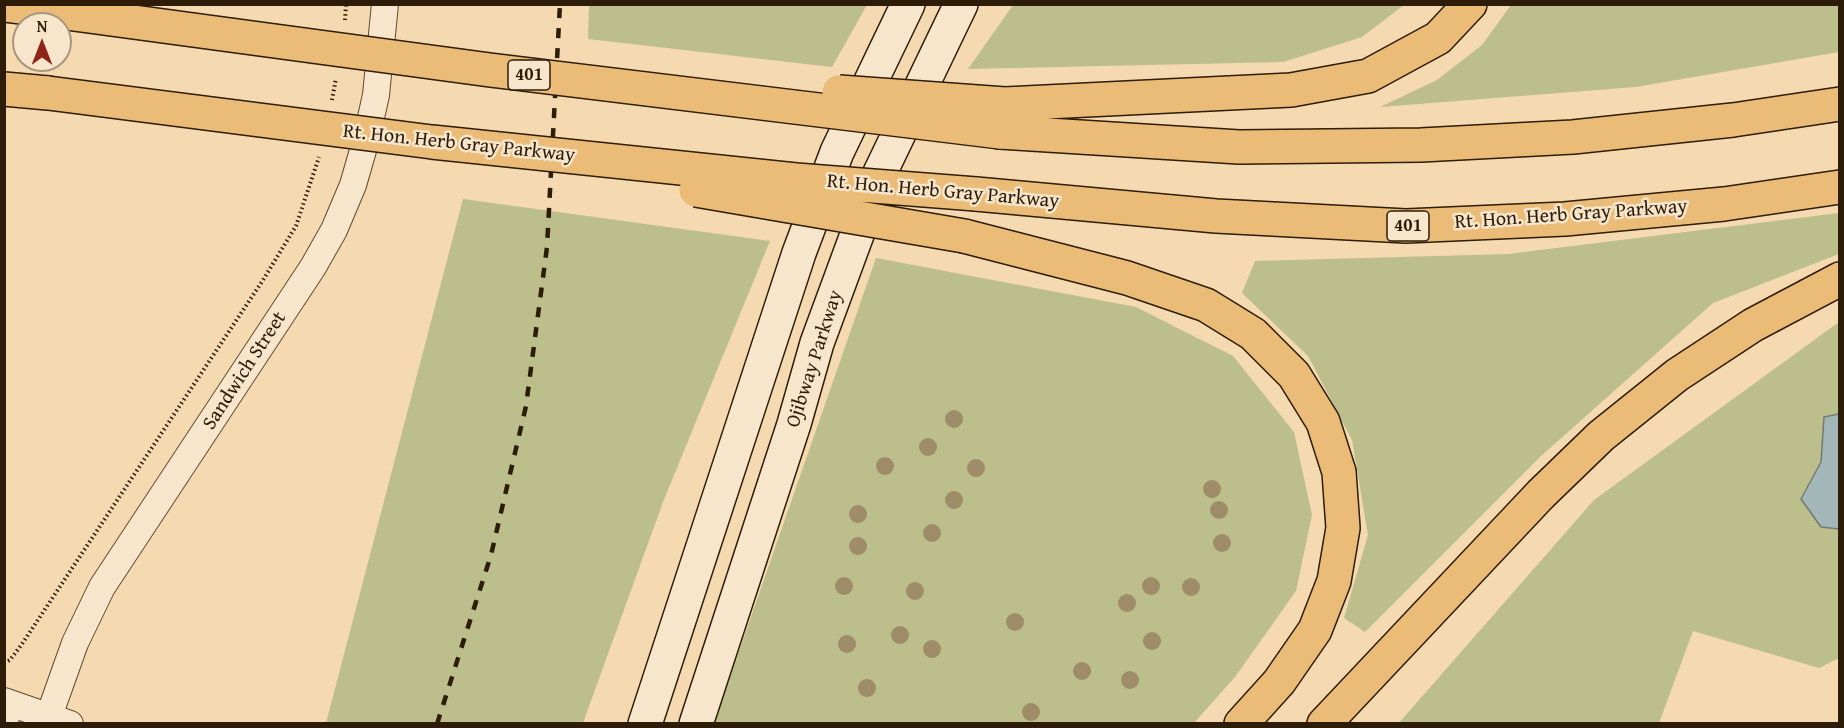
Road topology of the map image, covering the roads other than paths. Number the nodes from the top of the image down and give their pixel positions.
1 (385, 4) edge
2 (908, 4) edge
3 (961, 4) edge
4 (1470, 4) edge
5 (4, 5) edge
6 (4, 89) edge
7 (1839, 104) edge
8 (1003, 118) junction
9 (432, 142) junction
10 (1839, 187) edge
11 (1839, 279) edge
12 (10, 710) edge
13 (60, 720) edge
14 (645, 723) edge
15 (696, 723) edge
16 (1241, 723) edge
17 (1324, 723) edge

1 - 13 street, Sandwich Street
2 - 14 main road
3 - 15 main road, Ojibway Parkway
4 - 8 highway
5 - 8 highway, 401, bridge
6 - 9 highway, Rt. Hon. Herb Gray Parkway / 401, bridge
7 - 8 highway, 401
9 - 10 highway, Rt. Hon. Herb Gray Parkway / 401, bridge
9 - 16 highway, bridge
11 - 17 highway
12 - 13 street

